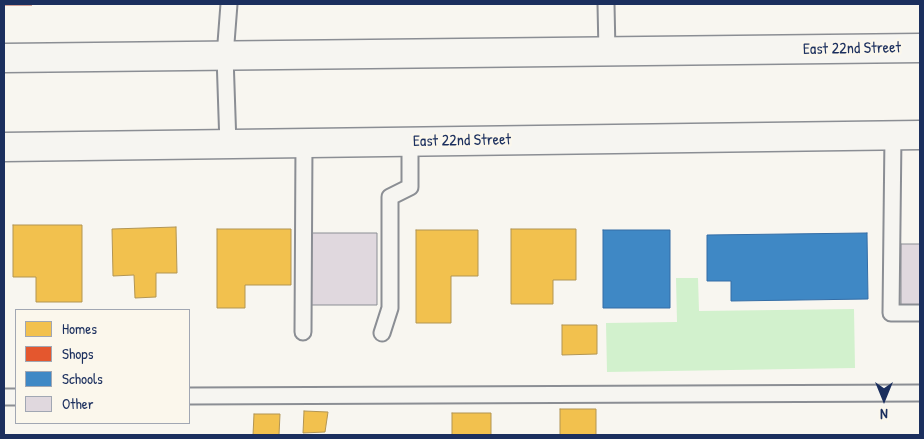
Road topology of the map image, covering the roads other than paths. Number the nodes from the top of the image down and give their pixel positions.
1 (228, 4) edge
2 (606, 4) edge
3 (920, 48) edge
4 (607, 52) junction
5 (225, 56) junction
6 (4, 58) edge
7 (893, 135) junction
8 (920, 135) edge
9 (410, 142) junction
10 (304, 143) junction
11 (228, 144) junction
12 (4, 147) edge
13 (920, 313) edge
14 (303, 332) dead end
15 (382, 333) dead end
16 (920, 393) edge
17 (190, 396) edge

1 - 5 lane
2 - 4 lane
3 - 4 main road, East 22nd Street
4 - 5 main road, East 22nd Street
5 - 6 main road, East 22nd Street
5 - 11 lane
7 - 8 main road, East 22nd Street
7 - 9 main road, East 22nd Street
7 - 13 lane
9 - 10 main road, East 22nd Street
9 - 15 lane
10 - 11 main road, East 22nd Street
10 - 14 lane
11 - 12 main road, East 22nd Street
16 - 17 lane

